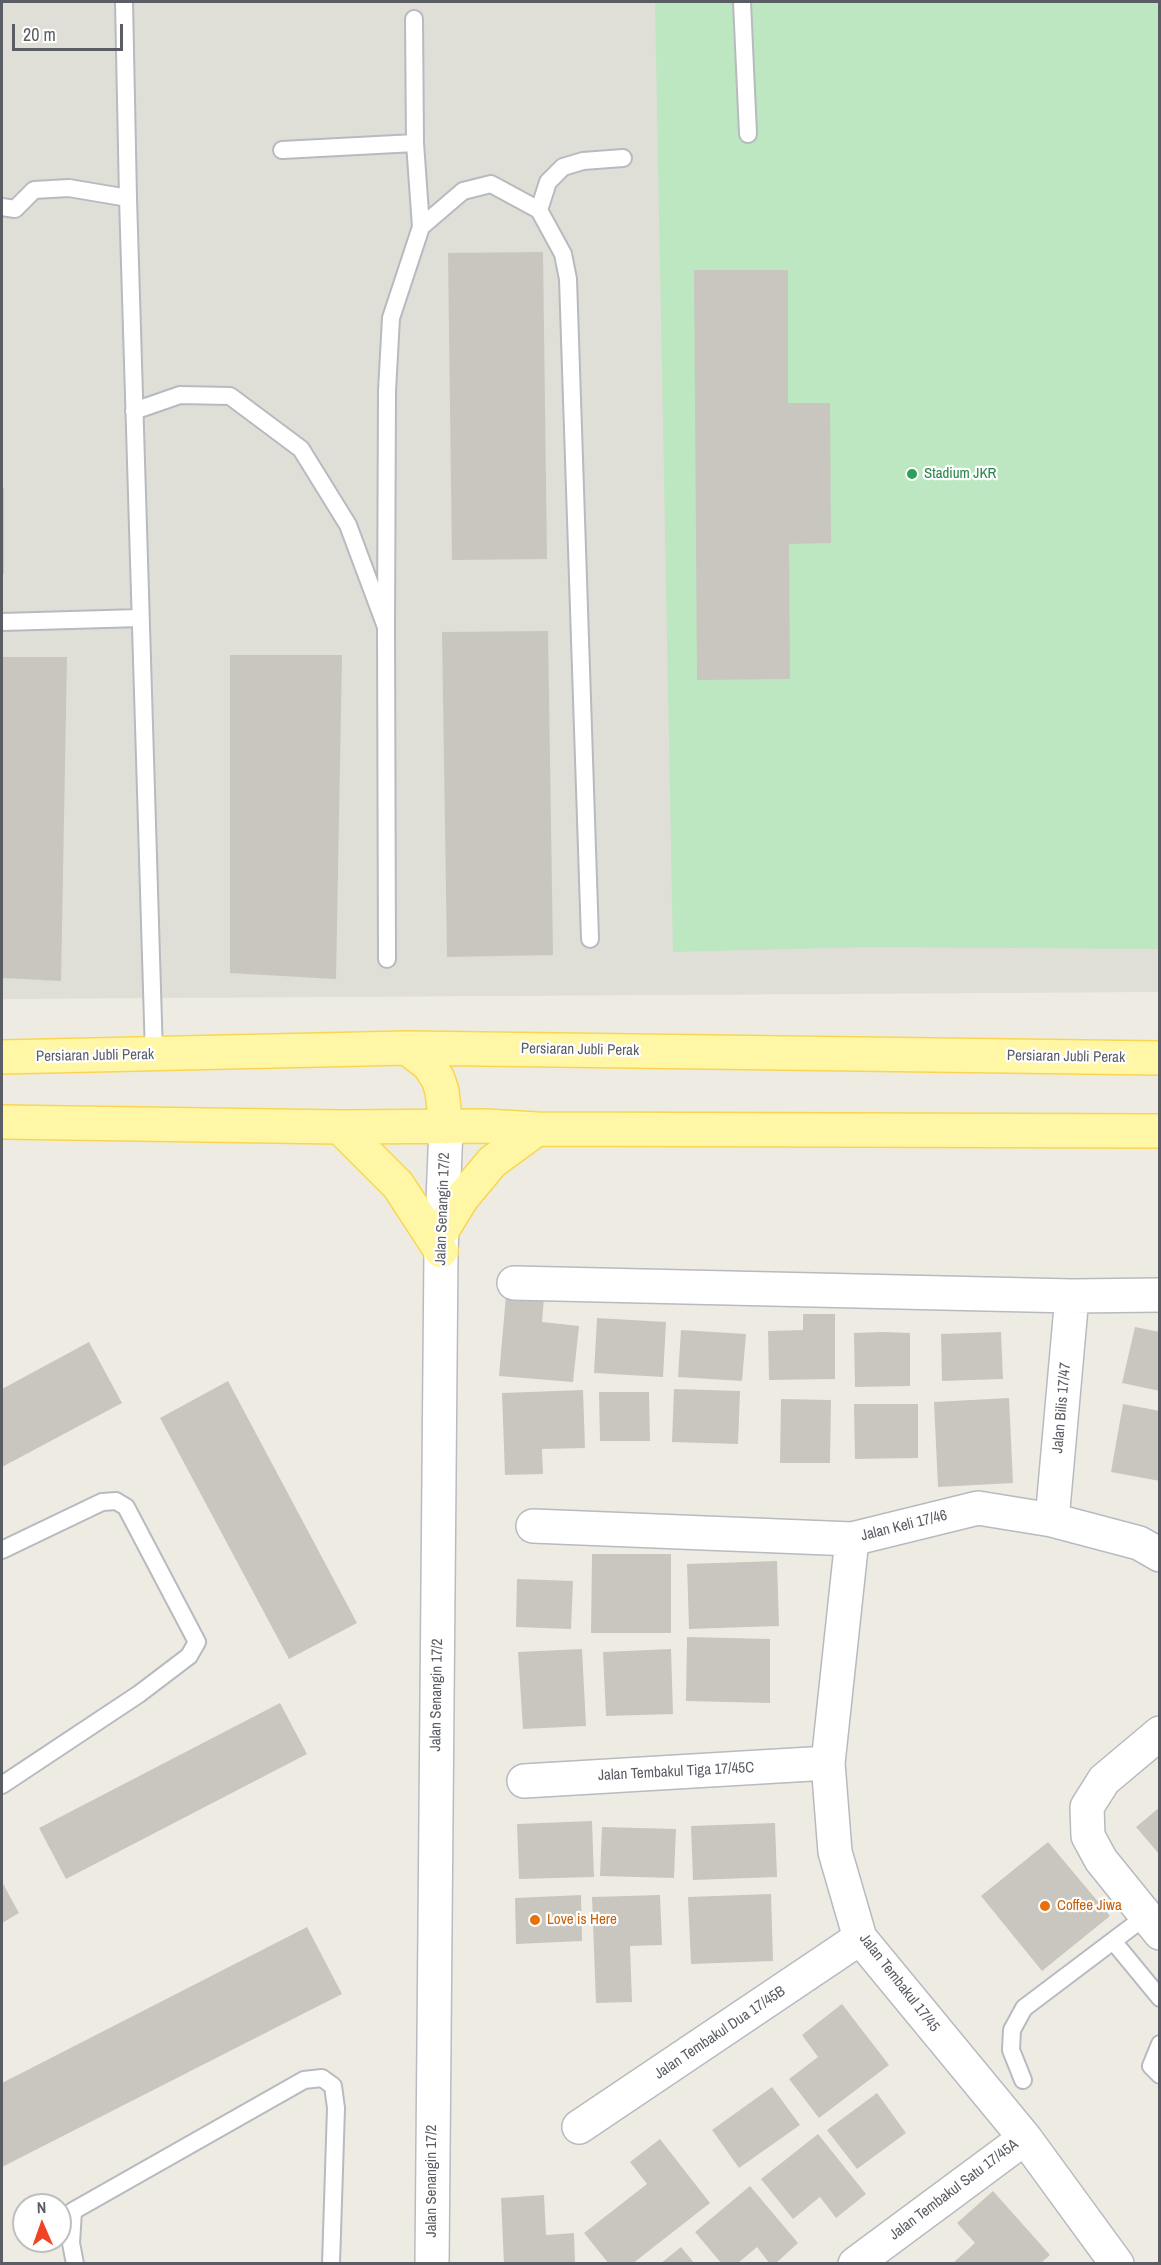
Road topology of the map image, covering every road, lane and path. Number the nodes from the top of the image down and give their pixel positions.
1 (124, 2) edge
2 (742, 2) edge
3 (414, 20) dead end
4 (748, 134) dead end
5 (416, 143) junction
6 (282, 150) dead end
7 (623, 158) dead end
8 (128, 198) junction
9 (2, 207) edge
10 (539, 210) junction
11 (421, 227) junction
12 (134, 411) junction
13 (140, 618) junction
14 (2, 622) edge
15 (386, 627) junction
16 (590, 939) dead end
17 (387, 958) dead end
18 (407, 1048) junction
19 (154, 1055) junction
20 (2, 1057) edge
21 (1160, 1058) edge
22 (2, 1122) edge
23 (340, 1127) junction
24 (446, 1127) junction
25 (537, 1129) junction
26 (1160, 1131) edge
27 (442, 1240) junction
28 (514, 1283) dead end
29 (1160, 1295) edge
30 (1072, 1296) junction
31 (1052, 1520) junction
32 (533, 1526) dead end
33 (852, 1539) junction
34 (2, 1550) edge
35 (1160, 1555) edge
36 (1160, 1733) edge
37 (828, 1763) junction
38 (524, 1781) dead end
39 (2, 1785) edge
40 (1153, 1924) edge
41 (860, 1938) junction
42 (1113, 1941) junction
43 (1160, 1998) edge
44 (1160, 2044) edge
45 (1160, 2075) edge
46 (1023, 2080) dead end
47 (579, 2127) dead end
48 (1025, 2138) junction
49 (75, 2264) edge
50 (331, 2264) edge
51 (432, 2264) edge
52 (855, 2264) edge
53 (1117, 2264) edge

1 - 8 lane
2 - 4 lane
3 - 5 lane
5 - 6 lane
5 - 11 lane
7 - 10 lane
8 - 9 lane
8 - 12 lane
10 - 11 lane
10 - 16 lane
11 - 15 lane
12 - 13 lane
12 - 15 lane
13 - 14 lane
13 - 19 lane
15 - 17 lane
18 - 19 main road, Persiaran Jubli Perak
18 - 21 main road, Persiaran Jubli Perak
18 - 24 main road
19 - 20 main road, Persiaran Jubli Perak
22 - 23 main road
23 - 24 main road
23 - 27 main road
24 - 25 main road
24 - 27 street, Jalan Senangin 17/2
25 - 26 main road
25 - 27 main road
27 - 51 street, Jalan Senangin 17/2
28 - 30 street
29 - 30 street
30 - 31 street, Jalan Bilis 17/47
31 - 33 street, Jalan Keli 17/46
31 - 35 street, Jalan Keli 17/46
32 - 33 street, Jalan Keli 17/46
33 - 37 street, Jalan Tembakul 17/45
34 - 39 lane
36 - 40 street
37 - 38 street, Jalan Tembakul Tiga 17/45C
37 - 41 street, Jalan Tembakul 17/45
40 - 42 lane
41 - 47 street, Jalan Tembakul Dua 17/45B
41 - 48 street, Jalan Tembakul 17/45
42 - 43 lane
42 - 46 lane
44 - 45 lane
48 - 52 street, Jalan Tembakul Satu 17/45A
48 - 53 street, Jalan Tembakul 17/45
49 - 50 lane

